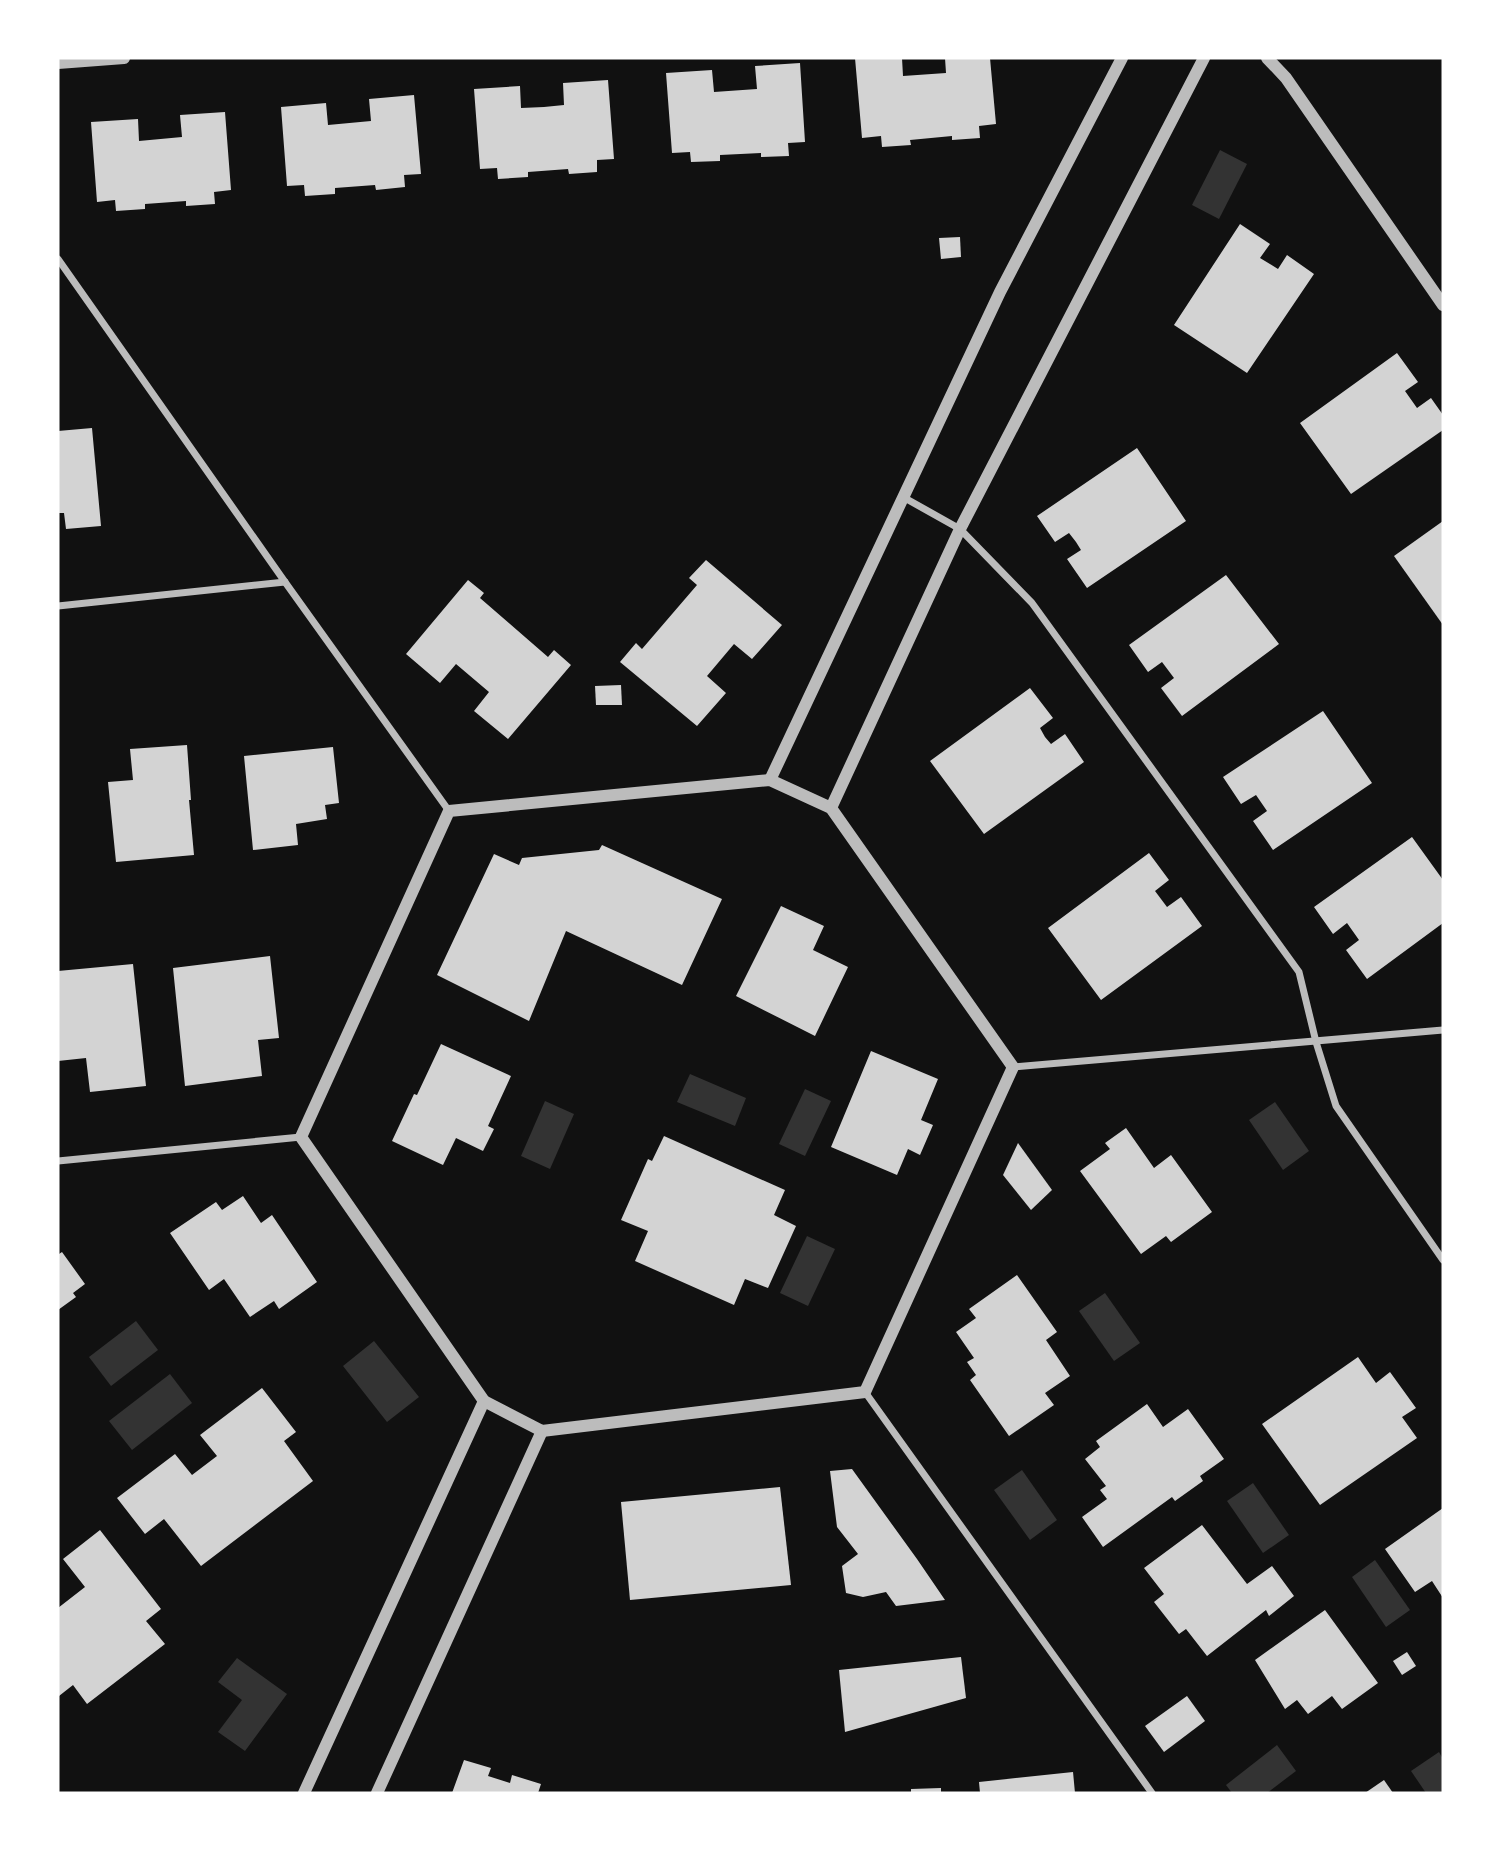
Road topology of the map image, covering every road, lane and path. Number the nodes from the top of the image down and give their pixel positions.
1 (124, 58) edge
2 (1122, 58) edge
3 (1204, 58) edge
4 (1267, 58) edge
5 (58, 64) edge
6 (58, 259) edge
7 (1443, 304) edge
8 (902, 497) junction
9 (960, 528) junction
10 (285, 582) junction
11 (58, 606) edge
12 (770, 779) junction
13 (831, 808) junction
14 (449, 811) junction
15 (1443, 1030) edge
16 (1316, 1042) junction
17 (1013, 1067) junction
18 (301, 1137) junction
19 (58, 1161) edge
20 (1443, 1260) edge
21 (865, 1392) junction
22 (484, 1401) junction
23 (542, 1431) junction
24 (304, 1793) edge
25 (377, 1793) edge
26 (1152, 1793) edge

1 - 5 street
2 - 8 street
3 - 9 street
4 - 7 street
6 - 10 street
8 - 9 street
8 - 12 street
9 - 13 street
9 - 16 street
10 - 11 street
10 - 14 street
12 - 13 street
12 - 14 street
13 - 17 street
14 - 18 street
15 - 16 street
16 - 17 street
16 - 20 street
17 - 21 street
18 - 19 street
18 - 22 street
21 - 23 street
21 - 26 street
22 - 23 street
22 - 24 street
23 - 25 street

